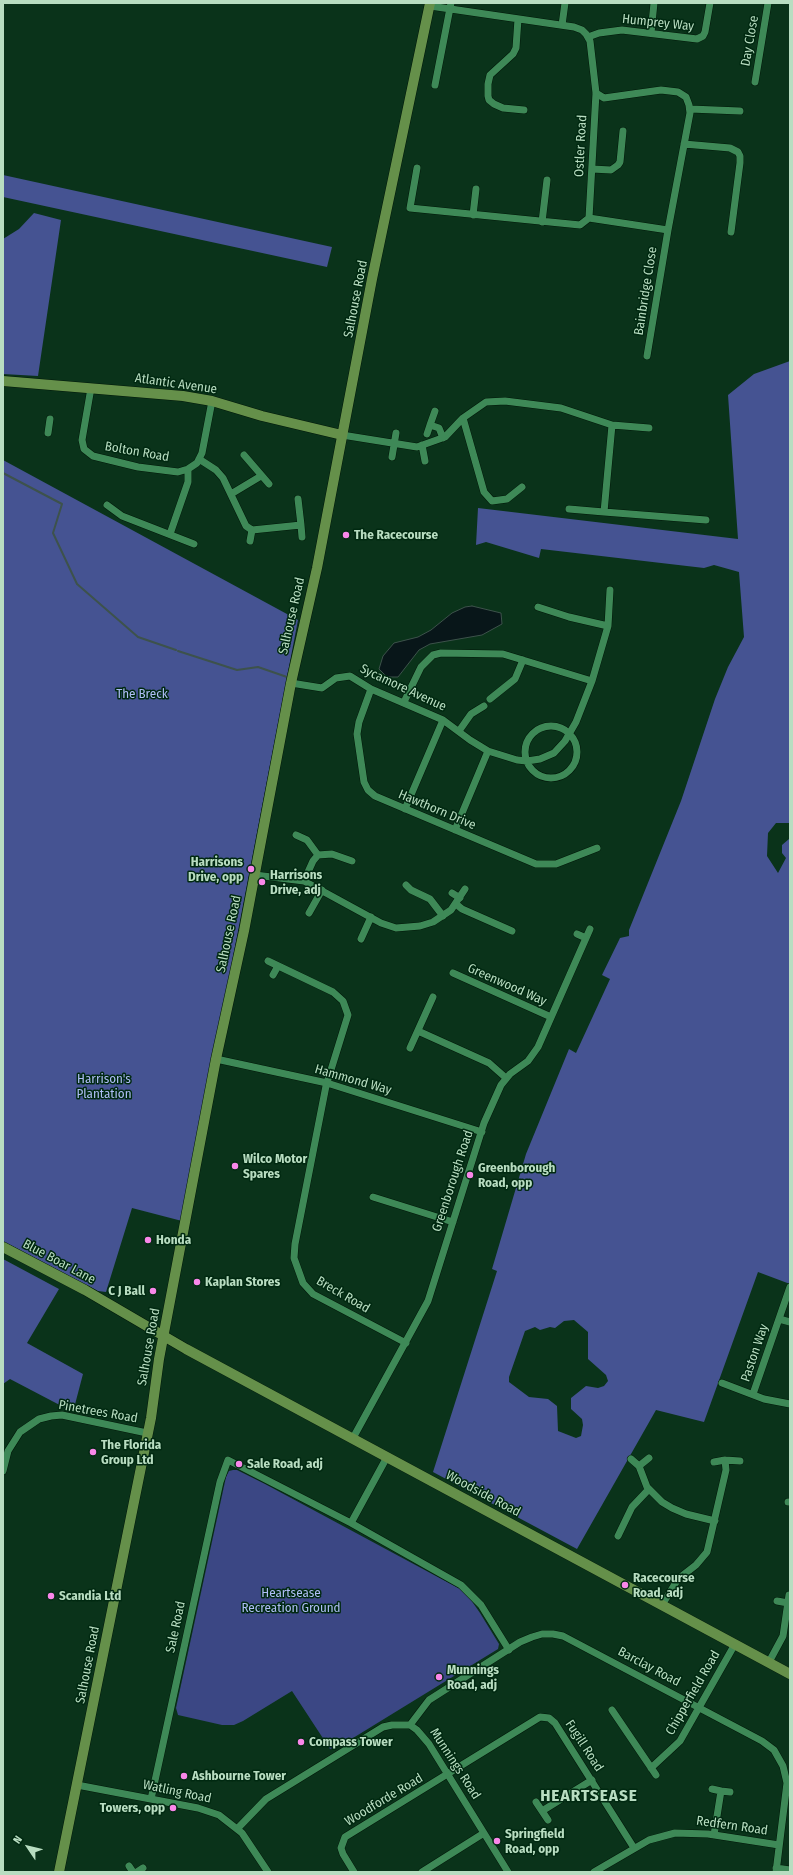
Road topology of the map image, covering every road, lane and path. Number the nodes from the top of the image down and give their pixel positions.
1 (565, 3) edge
2 (654, 3) edge
3 (710, 3) edge
4 (768, 3) edge
5 (430, 5) edge
6 (450, 6) edge
7 (518, 19) junction
8 (562, 25) junction
9 (651, 33) junction
10 (588, 37) junction
11 (755, 82) dead end
12 (435, 84) dead end
13 (596, 93) junction
14 (690, 109) junction
15 (524, 110) dead end
16 (740, 111) dead end
17 (623, 131) dead end
18 (684, 144) junction
19 (417, 168) dead end
20 (592, 169) junction
21 (546, 180) dead end
22 (476, 189) dead end
23 (473, 215) junction
24 (589, 218) junction
25 (542, 222) junction
26 (668, 230) junction
27 (731, 232) dead end
28 (648, 356) dead end
29 (3, 381) edge
30 (91, 388) junction
31 (212, 401) junction
32 (435, 411) dead end
33 (463, 418) junction
34 (50, 419) dead end
35 (430, 425) junction
36 (612, 425) junction
37 (649, 428) dead end
38 (48, 433) dead end
39 (396, 433) dead end
40 (427, 434) dead end
41 (342, 435) junction
42 (443, 438) junction
43 (394, 443) junction
44 (422, 445) junction
45 (244, 455) dead end
46 (392, 457) dead end
47 (199, 459) junction
48 (425, 461) dead end
49 (188, 469) junction
50 (261, 476) junction
51 (269, 484) dead end
52 (522, 487) dead end
53 (231, 494) junction
54 (298, 499) dead end
55 (107, 505) dead end
56 (570, 509) dead end
57 (604, 512) junction
58 (706, 520) dead end
59 (301, 525) junction
60 (252, 530) junction
61 (170, 534) junction
62 (302, 537) dead end
63 (250, 541) dead end
64 (194, 544) dead end
65 (610, 590) dead end
66 (538, 607) dead end
67 (608, 626) junction
68 (523, 660) junction
69 (592, 681) junction
70 (291, 682) junction
71 (371, 688) junction
72 (490, 699) dead end
73 (404, 702) junction
74 (484, 706) dead end
75 (443, 720) junction
76 (459, 731) junction
77 (569, 734) junction
78 (488, 751) junction
79 (527, 761) junction
80 (406, 809) junction
81 (455, 830) junction
82 (296, 835) dead end
83 (598, 848) dead end
84 (318, 856) junction
85 (352, 861) dead end
86 (255, 875) junction
87 (304, 881) junction
88 (406, 885) dead end
89 (465, 889) dead end
90 (322, 890) junction
91 (452, 893) dead end
92 (460, 898) junction
93 (456, 904) junction
94 (309, 912) dead end
95 (443, 916) junction
96 (371, 917) junction
97 (590, 929) dead end
98 (512, 931) dead end
99 (577, 934) dead end
100 (586, 938) junction
101 (361, 939) dead end
102 (268, 961) dead end
103 (278, 966) junction
104 (453, 974) dead end
105 (273, 975) dead end
106 (433, 997) dead end
107 (551, 1017) junction
108 (418, 1031) junction
109 (410, 1048) dead end
110 (216, 1059) junction
111 (506, 1078) junction
112 (327, 1083) junction
113 (482, 1132) junction
114 (373, 1197) dead end
115 (452, 1222) junction
116 (3, 1247) edge
117 (790, 1287) edge
118 (779, 1319) junction
119 (790, 1322) edge
120 (164, 1337) junction
121 (406, 1343) junction
122 (722, 1383) dead end
123 (753, 1394) junction
124 (790, 1404) edge
125 (147, 1433) junction
126 (353, 1438) junction
127 (387, 1457) junction
128 (648, 1458) dead end
129 (631, 1459) dead end
130 (725, 1460) junction
131 (740, 1461) dead end
132 (714, 1462) dead end
133 (639, 1466) junction
134 (3, 1471) edge
135 (649, 1489) junction
136 (715, 1521) junction
137 (351, 1523) junction
138 (618, 1536) dead end
139 (789, 1595) edge
140 (776, 1601) dead end
141 (788, 1603) junction
142 (662, 1605) junction
143 (735, 1644) junction
144 (508, 1650) junction
145 (769, 1662) junction
146 (790, 1674) edge
147 (700, 1708) junction
148 (612, 1710) dead end
149 (410, 1725) junction
150 (651, 1768) junction
151 (447, 1775) junction
152 (656, 1775) dead end
153 (592, 1780) junction
154 (788, 1782) edge
155 (77, 1786) junction
156 (712, 1790) dead end
157 (721, 1791) junction
158 (730, 1792) dead end
159 (151, 1799) junction
160 (536, 1802) dead end
161 (542, 1811) junction
162 (548, 1820) dead end
163 (238, 1828) junction
164 (484, 1833) junction
165 (714, 1835) junction
166 (779, 1845) junction
167 (634, 1848) junction
168 (776, 1870) edge
169 (790, 1870) edge
170 (59, 1872) edge
171 (268, 1872) edge
172 (354, 1872) edge
173 (423, 1872) edge
174 (508, 1872) edge
175 (594, 1872) edge

1 - 8 street
2 - 9 street
3 - 9 street, Humprey Way
4 - 11 street, Day Close
5 - 6 street
5 - 41 street, Salhouse Road
6 - 7 street
6 - 12 street
7 - 8 street
7 - 15 street
8 - 10 street
9 - 10 street, Humprey Way
10 - 13 street, Ostler Road
13 - 14 street
13 - 20 street, Ostler Road
14 - 16 street
14 - 18 street
17 - 20 street
18 - 26 street
18 - 27 street
19 - 23 street
20 - 24 street, Ostler Road
21 - 25 street
22 - 23 street
23 - 25 street
24 - 25 street
24 - 26 street
26 - 28 street, Bainbridge Close
29 - 30 street, Atlantic Avenue
30 - 31 street, Atlantic Avenue
30 - 49 street, Bolton Road
31 - 41 street, Atlantic Avenue
31 - 47 street
32 - 35 street
33 - 36 street
33 - 42 street
33 - 52 street
34 - 38 street
35 - 40 street
35 - 42 street
36 - 37 street
36 - 57 street
39 - 43 street
41 - 43 street
41 - 70 street, Salhouse Road
42 - 44 street
43 - 44 street
43 - 46 street
44 - 48 street
45 - 50 street
47 - 49 street
47 - 53 street
49 - 61 street
50 - 51 street
50 - 53 street
53 - 60 street
54 - 59 street
55 - 61 street
56 - 57 street
57 - 58 street
59 - 60 street
59 - 62 street
60 - 63 street
61 - 64 street
65 - 67 street, Sycamore Avenue
66 - 67 street
67 - 69 street, Sycamore Avenue
68 - 69 street
68 - 72 street
68 - 73 street
69 - 77 street, Sycamore Avenue
70 - 71 street, Sycamore Avenue
70 - 86 street, Salhouse Road
71 - 73 street, Sycamore Avenue
71 - 80 street, Hawthorn Drive
73 - 75 street, Sycamore Avenue
74 - 76 street
75 - 76 street, Sycamore Avenue
75 - 80 street
76 - 78 street, Sycamore Avenue
77 - 79 street, Sycamore Avenue
77 - 79 street
77 - 79 street
78 - 79 street, Sycamore Avenue
78 - 81 street
80 - 81 street, Hawthorn Drive
81 - 83 street, Hawthorn Drive
82 - 84 street
84 - 85 street
84 - 87 street
86 - 87 street
86 - 110 street, Salhouse Road
87 - 90 street
88 - 95 street
89 - 92 street
90 - 94 street
90 - 96 street
91 - 92 street
92 - 93 street
93 - 95 street
93 - 98 street
95 - 96 street
96 - 101 street
97 - 100 street, Greenborough Road
99 - 100 street
100 - 107 street, Greenborough Road
102 - 103 street
103 - 105 street
103 - 112 street, Breck Road
104 - 107 street, Greenwood Way
106 - 108 street
107 - 111 street, Greenborough Road
108 - 109 street
108 - 111 street
110 - 112 street, Hammond Way
110 - 120 street, Salhouse Road
111 - 113 street, Greenborough Road
112 - 113 street, Hammond Way
112 - 121 street, Breck Road
113 - 115 street, Greenborough Road
114 - 115 street
115 - 121 street, Greenborough Road
116 - 120 street, Blue Boar Lane
117 - 118 street, Paston Way
118 - 119 street, Paston Way
118 - 123 street, Paston Way
120 - 125 street, Salhouse Road
120 - 126 street, Woodside Road
121 - 126 street, Greenborough Road
122 - 123 street
123 - 124 street
125 - 134 street, Pinetrees Road
125 - 155 street, Salhouse Road
126 - 127 street, Woodside Road
127 - 137 street
127 - 142 street, Woodside Road
128 - 133 street
129 - 133 street
130 - 131 street
130 - 132 street
130 - 136 street
133 - 135 street
135 - 136 street
135 - 138 street
136 - 142 street
137 - 144 street, Sale Road
137 - 159 street, Sale Road
139 - 141 street
140 - 141 street
141 - 145 street
142 - 143 street, Woodside Road
143 - 145 street, Woodside Road
143 - 147 street, Chipperfield Road
144 - 147 street, Barclay Road
144 - 149 street, Barclay Road
145 - 146 street, Woodside Road
147 - 150 street, Chipperfield Road
147 - 154 street, Barclay Road
148 - 150 street
149 - 151 street, Munnings Road
149 - 163 street, Munnings Road
150 - 152 street
151 - 153 street, Fugill Road
151 - 164 street, Munnings Road
151 - 172 street, Woodforde Road
153 - 161 street
153 - 167 street, Fugill Road
154 - 166 street, Barclay Road
155 - 159 street, Watling Road
155 - 170 street, Salhouse Road
156 - 157 street
157 - 158 street
157 - 165 street
159 - 163 street, Watling Road
160 - 161 street
161 - 162 street
163 - 171 street, Watling Road
164 - 173 street
164 - 174 street, Munnings Road
165 - 166 street, Redfern Road
165 - 167 street, Redfern Road
166 - 168 street, Barclay Road
167 - 175 street, Redfern Road
168 - 169 street

